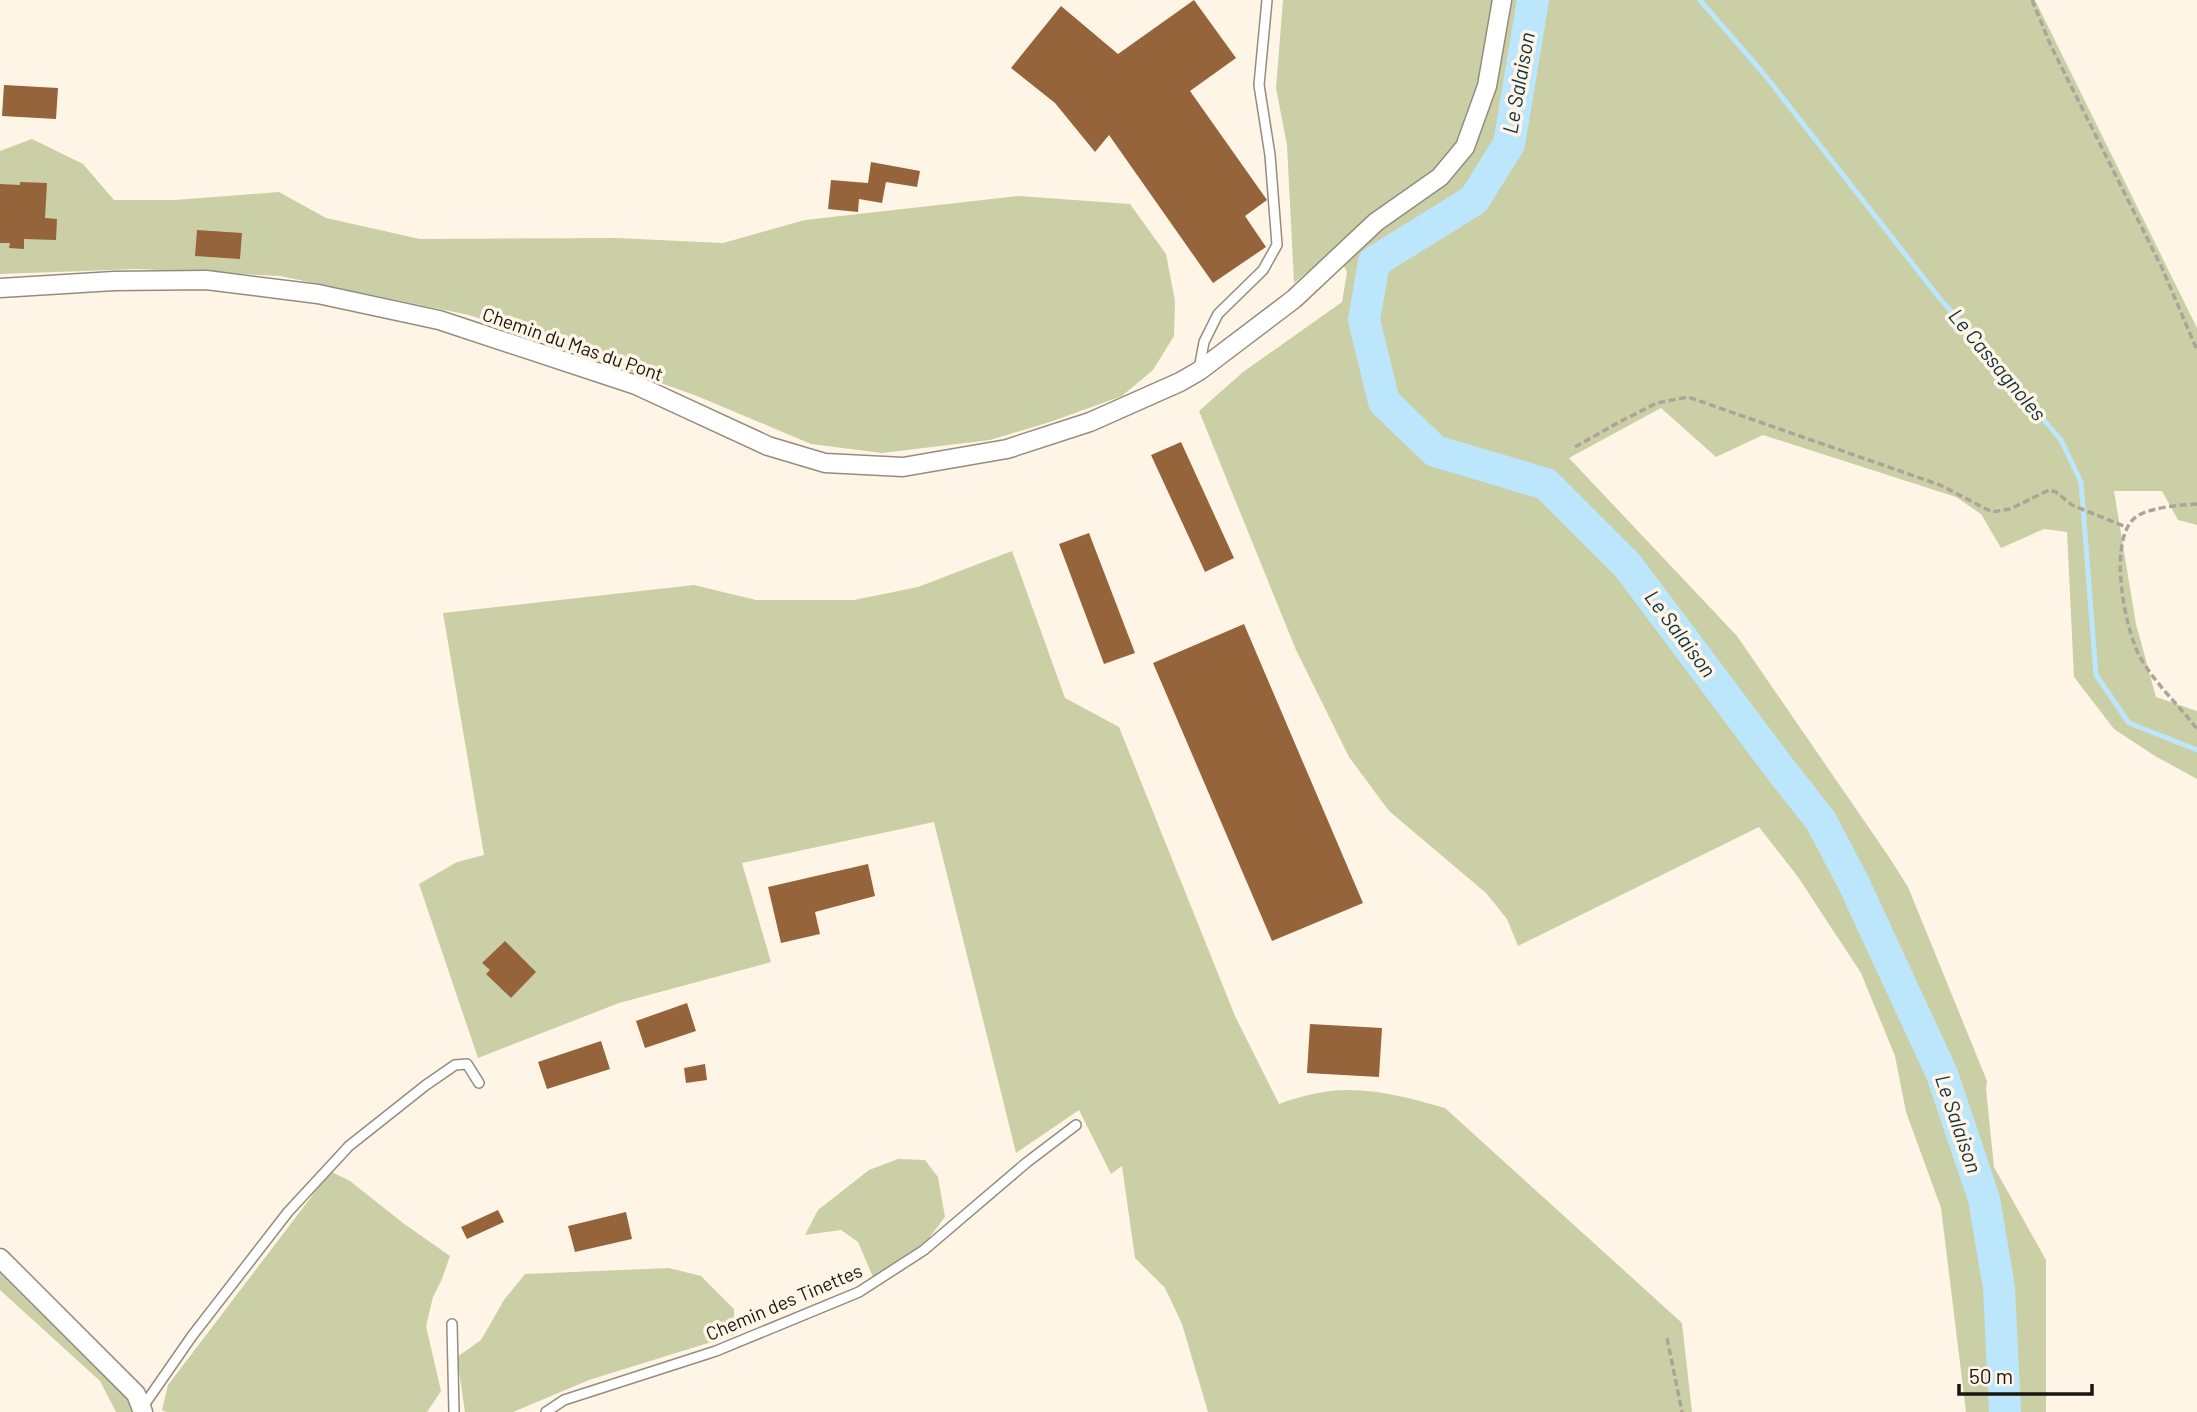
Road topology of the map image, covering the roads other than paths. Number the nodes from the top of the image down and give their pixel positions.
1 (1267, 0) edge
2 (1502, 0) edge
3 (0, 288) edge
4 (1199, 372) junction
5 (479, 1083) dead end
6 (1076, 1125) dead end
7 (0, 1258) edge
8 (452, 1324) dead end
9 (143, 1410) edge
10 (454, 1412) edge
11 (546, 1412) edge

1 - 4 lane
2 - 4 street, Chemin du Mas du Pont
3 - 4 street, Chemin du Mas du Pont
5 - 9 lane
6 - 11 lane, Chemin des Tinettes
7 - 9 street
8 - 10 lane

